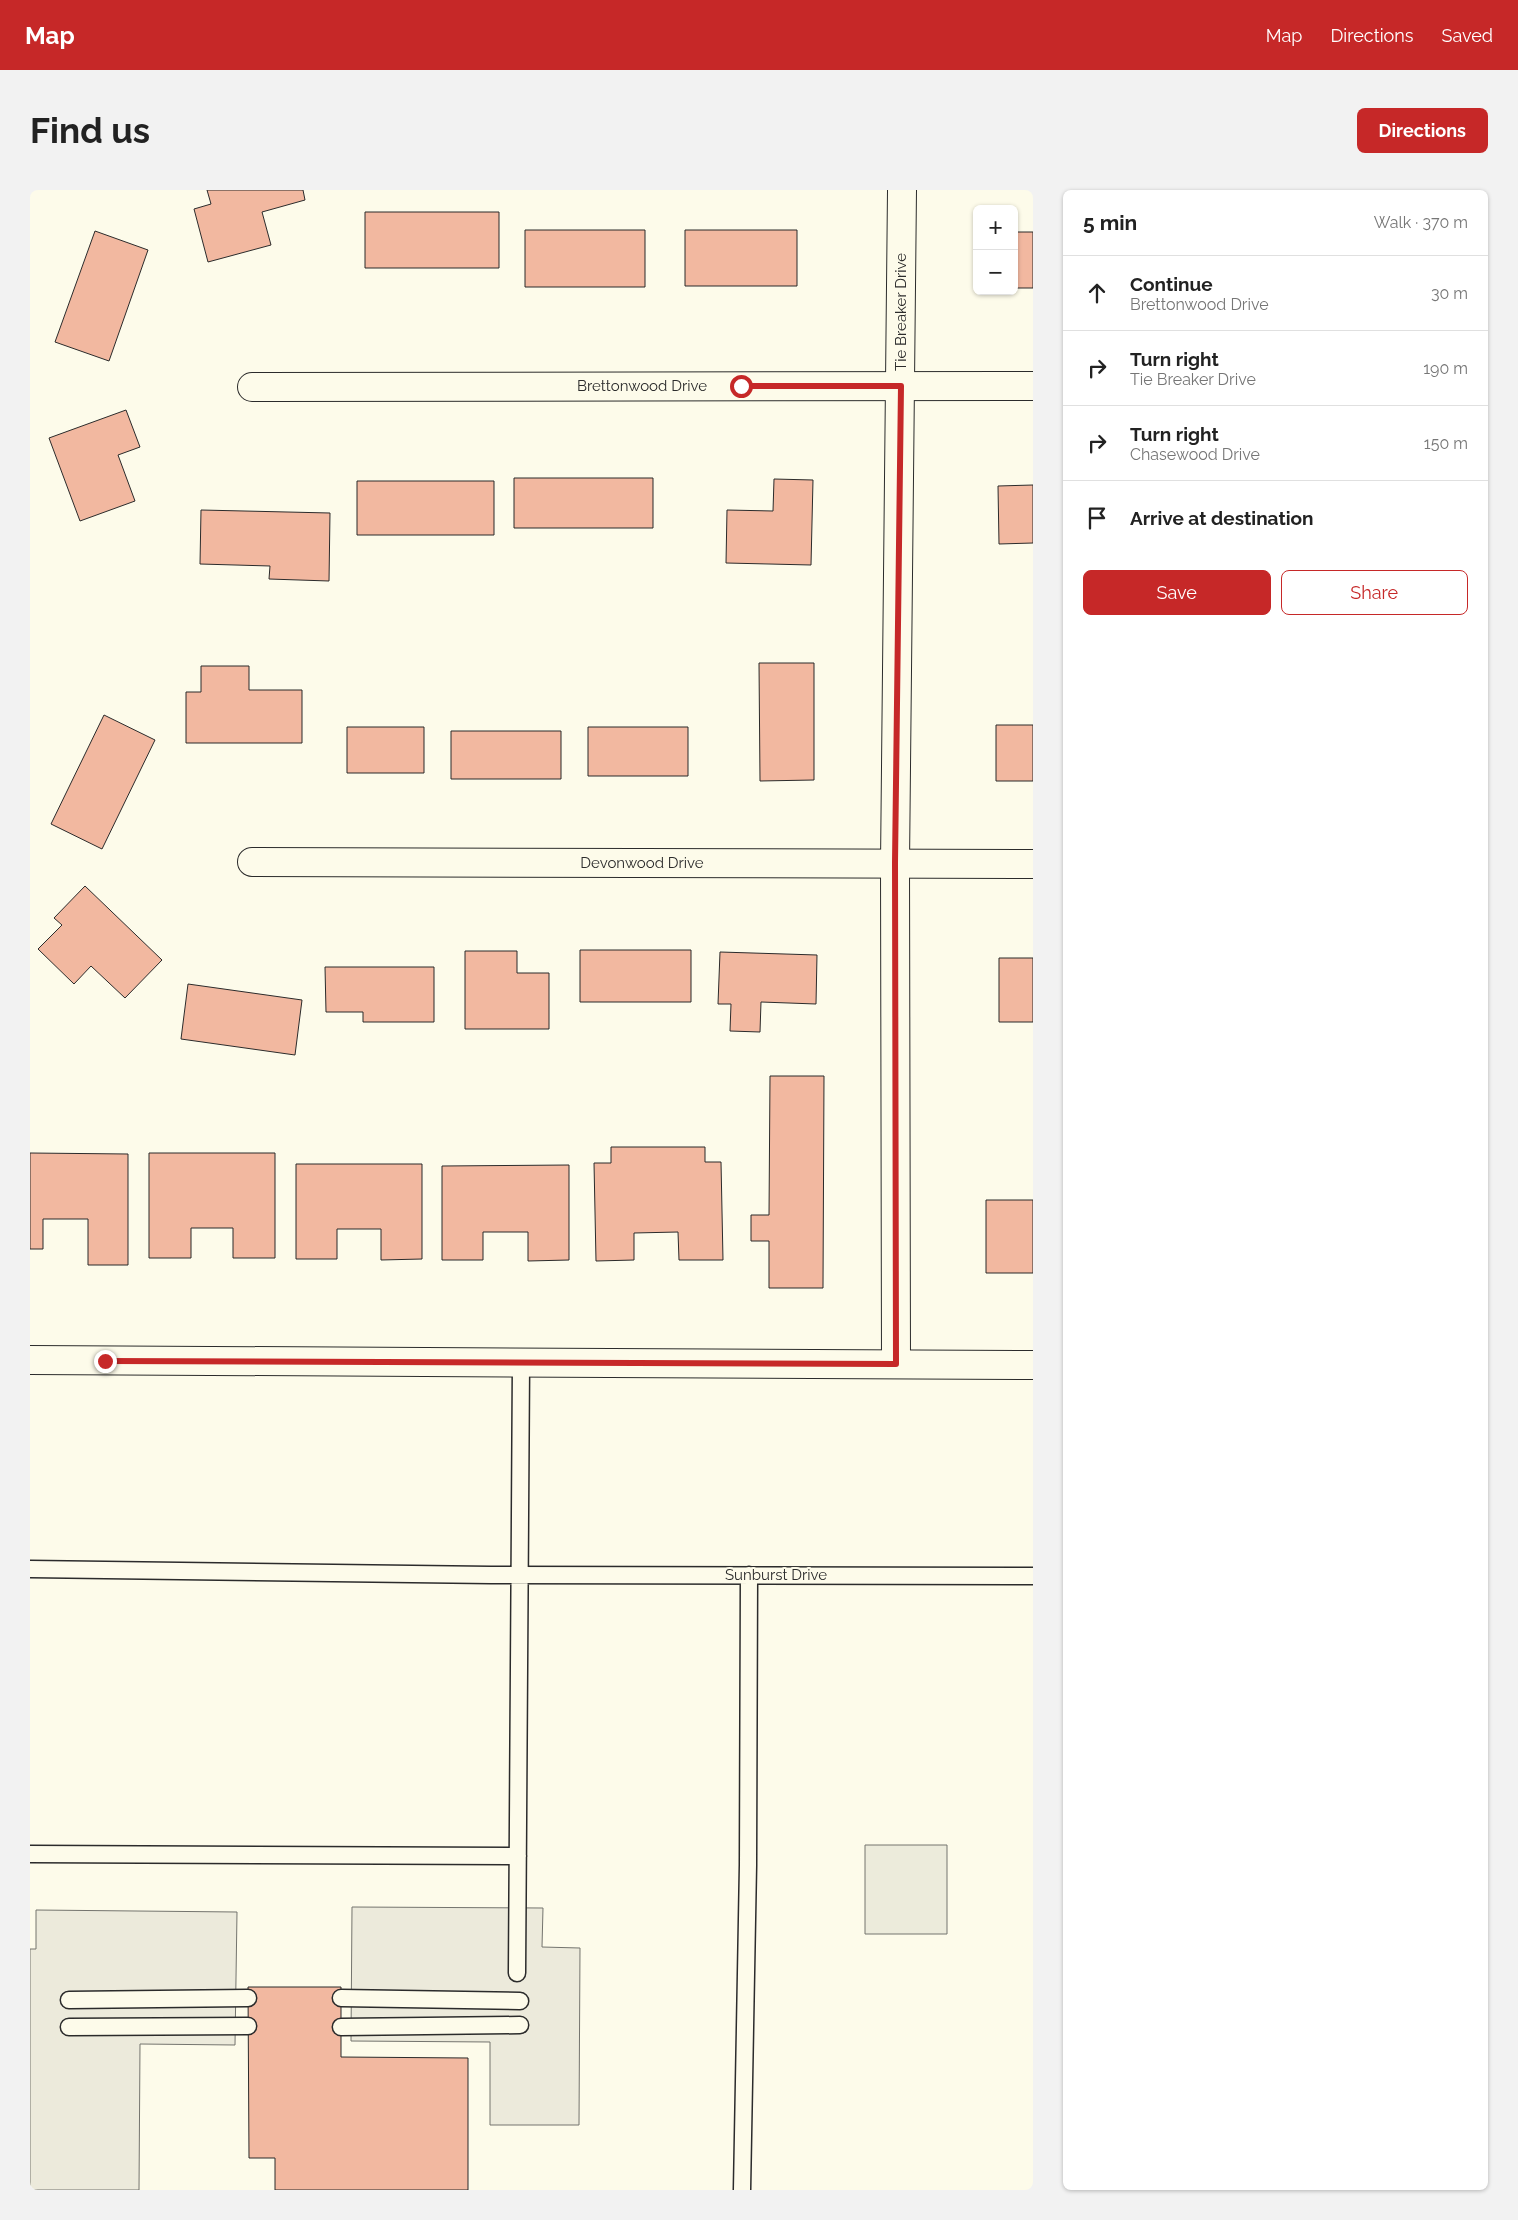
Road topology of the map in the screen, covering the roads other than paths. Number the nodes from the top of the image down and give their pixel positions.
1 (902, 190) edge
2 (901, 386) junction
3 (1033, 386) edge
4 (252, 387) dead end
5 (252, 862) dead end
6 (895, 863) junction
7 (1033, 864) edge
8 (30, 1360) edge
9 (521, 1362) junction
10 (896, 1364) junction
11 (1033, 1365) edge
12 (30, 1569) edge
13 (520, 1575) junction
14 (749, 1575) junction
15 (1033, 1576) edge
16 (30, 1854) edge
17 (518, 1856) junction
18 (517, 1973) dead end
19 (248, 1998) dead end
20 (341, 1998) dead end
21 (69, 2000) dead end
22 (520, 2001) dead end
23 (520, 2025) dead end
24 (69, 2026) dead end
25 (248, 2026) dead end
26 (341, 2026) dead end
27 (742, 2190) edge

1 - 2 street, Tie Breaker Drive
2 - 3 street, Brettonwood Drive
2 - 4 street, Brettonwood Drive
2 - 6 street, Tie Breaker Drive
5 - 6 street, Devonwood Drive
6 - 7 street, Devonwood Drive
6 - 10 street, Tie Breaker Drive
8 - 9 street
9 - 10 street
9 - 13 lane
10 - 11 street
12 - 13 lane, Sunburst Drive
13 - 14 lane, Sunburst Drive
13 - 17 lane
14 - 15 lane, Sunburst Drive
14 - 27 lane
16 - 17 lane
17 - 18 lane
19 - 21 lane
20 - 22 lane
23 - 26 lane
24 - 25 lane

